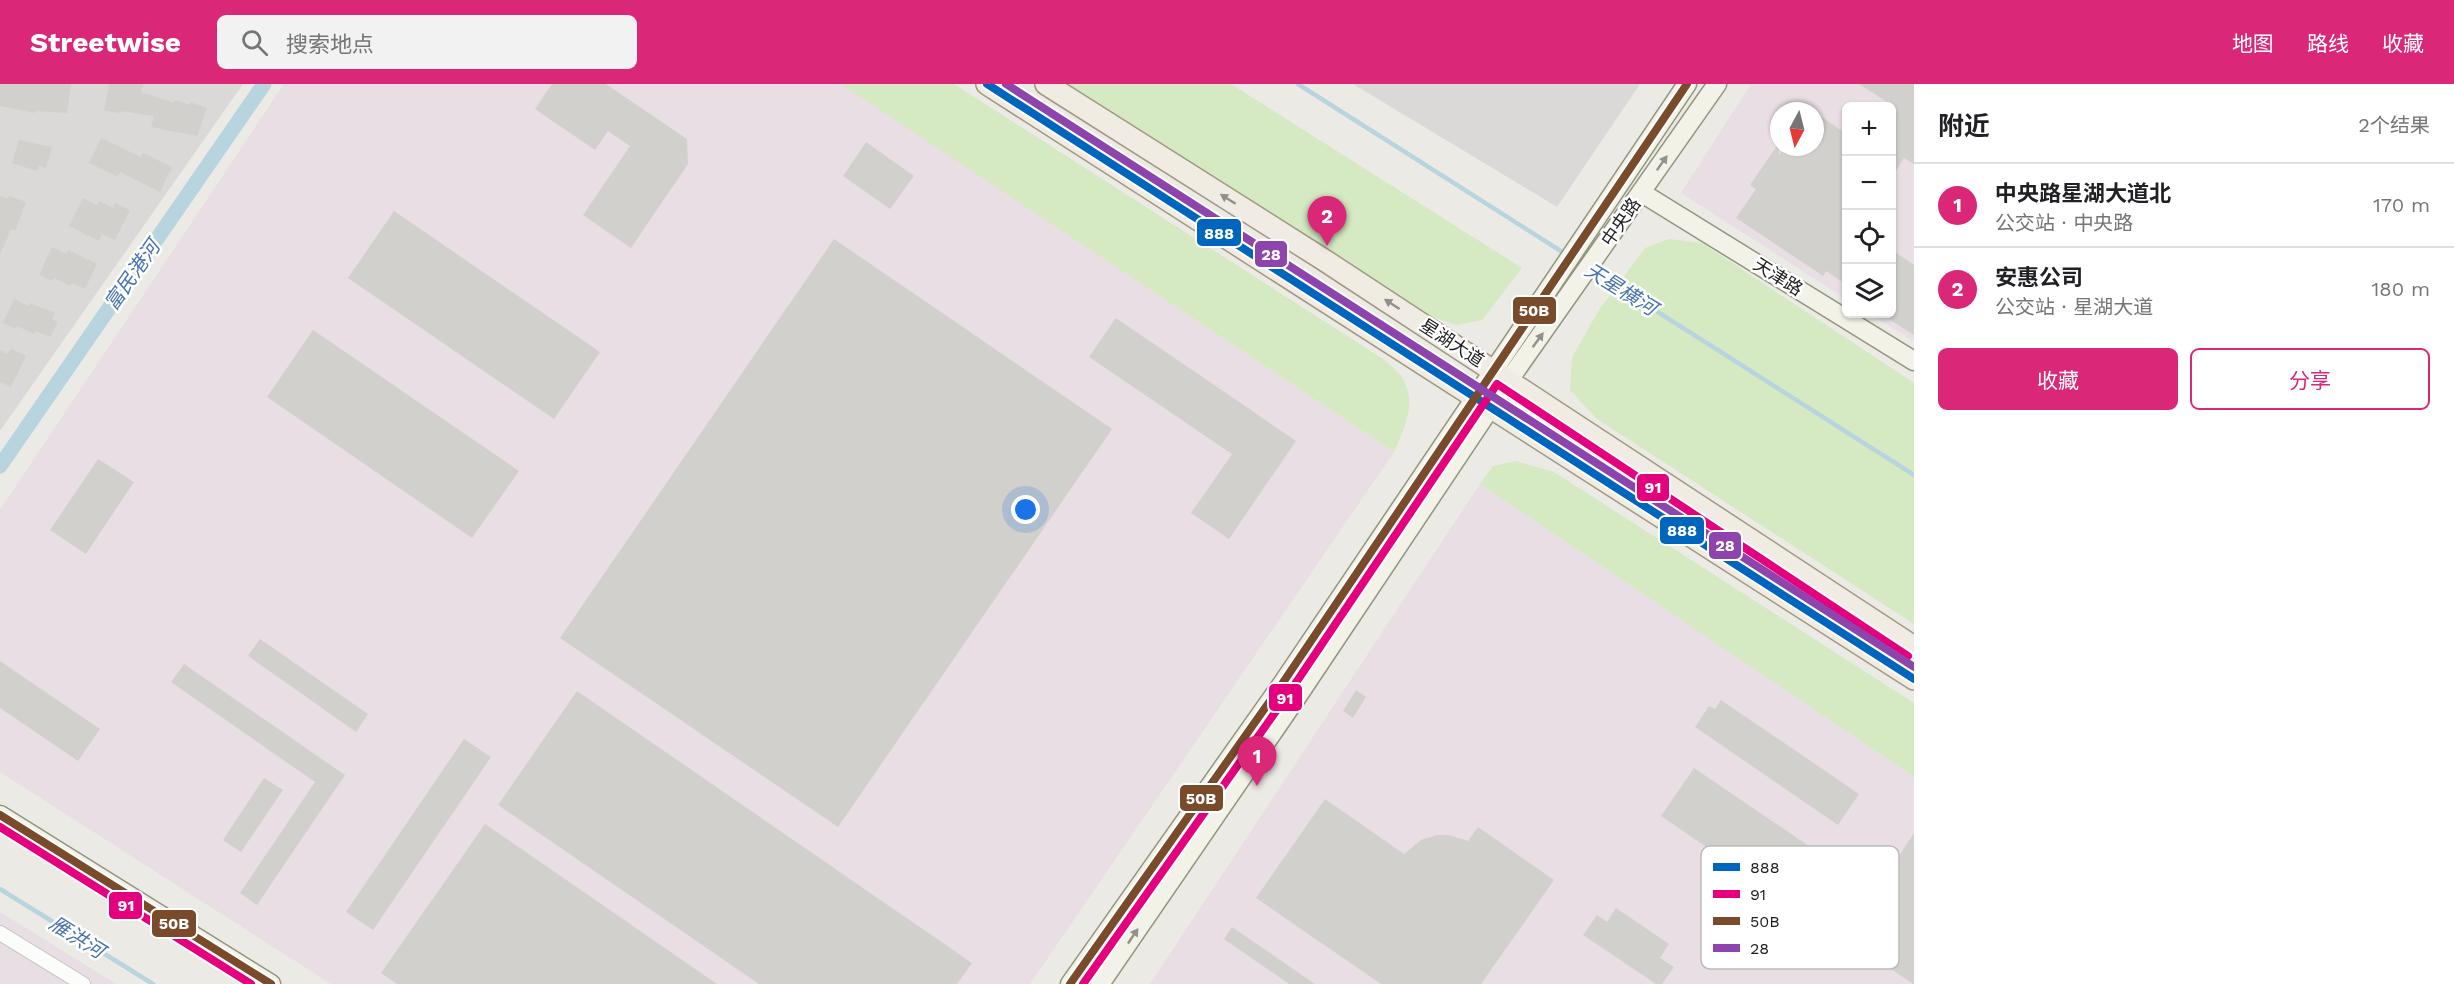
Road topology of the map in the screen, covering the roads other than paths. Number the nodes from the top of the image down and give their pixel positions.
1 (987, 84) edge
2 (1046, 84) edge
3 (1687, 84) edge
4 (1717, 84) edge
5 (1641, 193) junction
6 (1914, 361) edge
7 (1501, 375) junction
8 (1481, 403) junction
9 (1914, 647) edge
10 (1914, 679) edge
11 (0, 815) edge
12 (0, 933) edge
13 (83, 984) edge
14 (271, 984) edge
15 (1070, 984) edge
16 (1100, 984) edge

1 - 8 main road, 星湖大道
7 -> 2 main road, 星湖大道
3 - 7 street, 中央路
5 -> 4 street, 中央路
5 - 6 street, 天津路
7 -> 5 street, 中央路
7 - 8 street, 中央路
7 - 9 main road, 星湖大道
8 - 10 main road, 星湖大道
8 - 15 street
16 -> 8 street, 中央路
11 - 14 street
12 - 13 street

